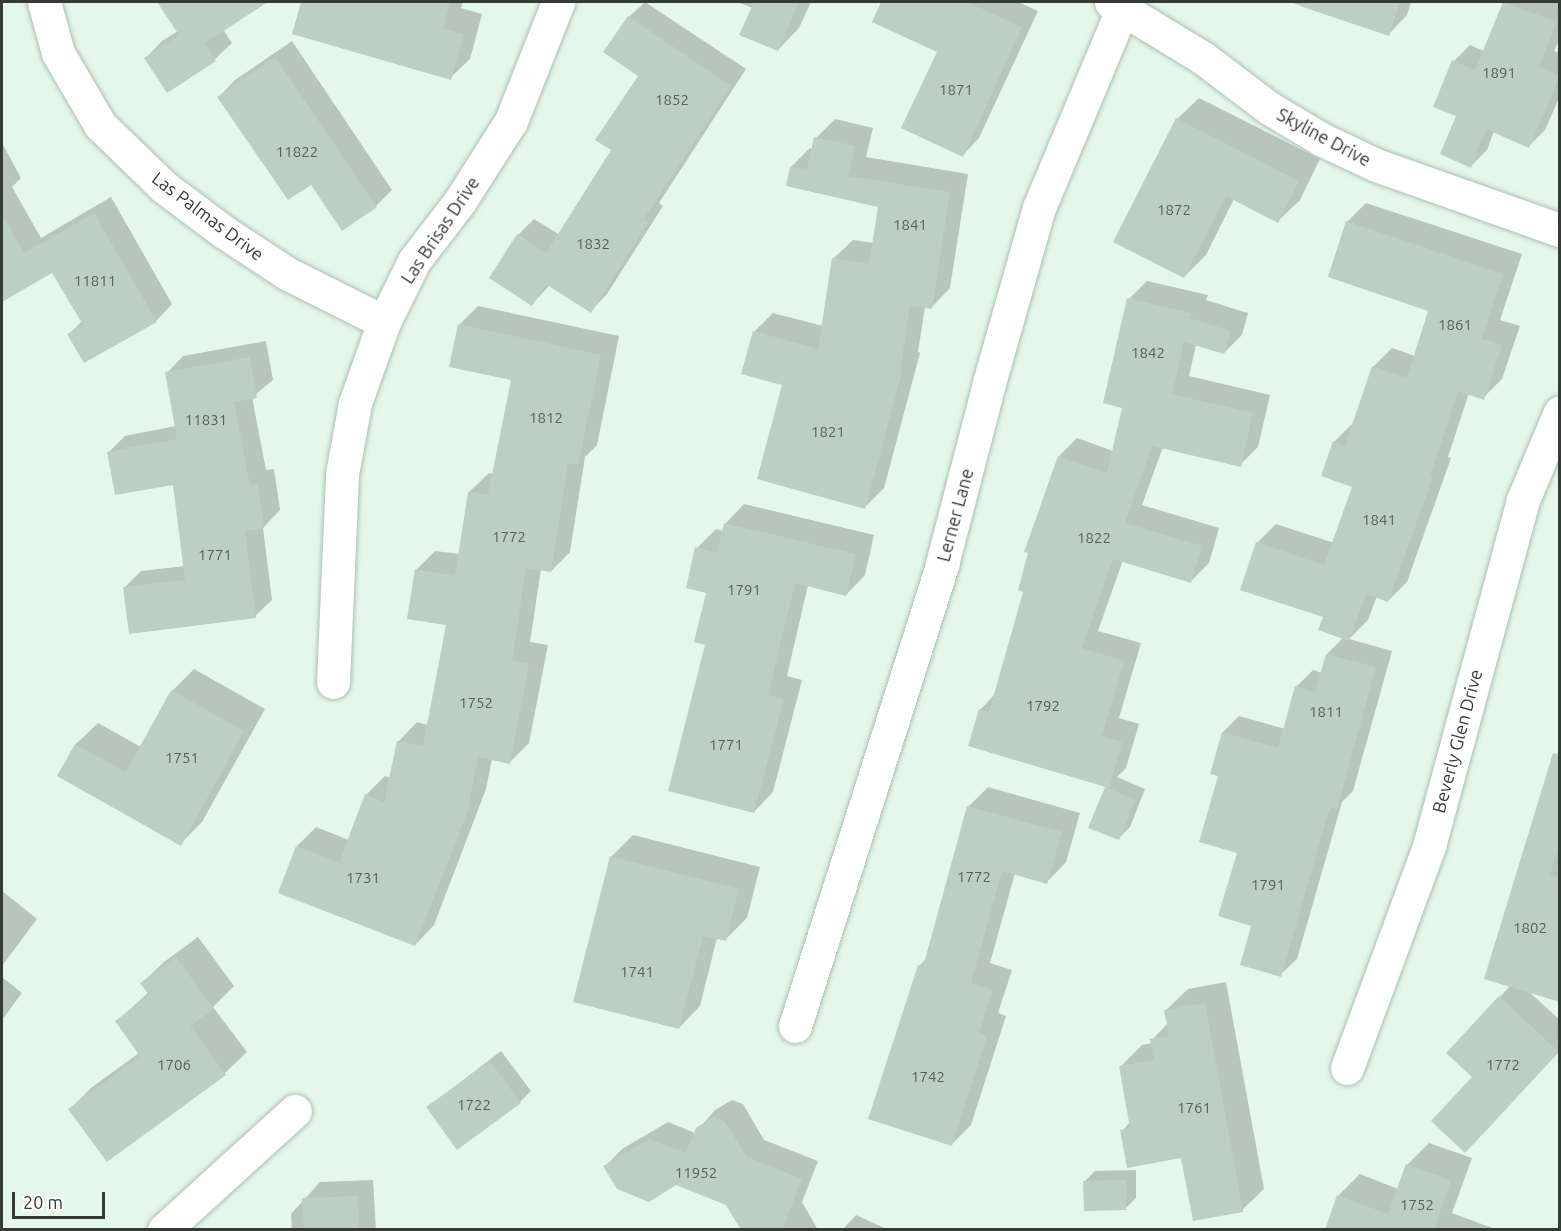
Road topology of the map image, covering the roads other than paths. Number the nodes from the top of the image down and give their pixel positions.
1 (44, 2) edge
2 (558, 2) edge
3 (1117, 4) edge
4 (1560, 230) edge
5 (384, 322) junction
6 (1560, 412) edge
7 (333, 682) dead end
8 (795, 1026) dead end
9 (1347, 1068) dead end
10 (295, 1111) dead end
11 (164, 1230) edge

1 - 5 street, Las Palmas Drive
2 - 5 street, Las Brisas Drive
3 - 4 street, Skyline Drive
3 - 8 street, Lerner Lane
5 - 7 street, Las Brisas Drive
6 - 9 street, Beverly Glen Drive
10 - 11 street

